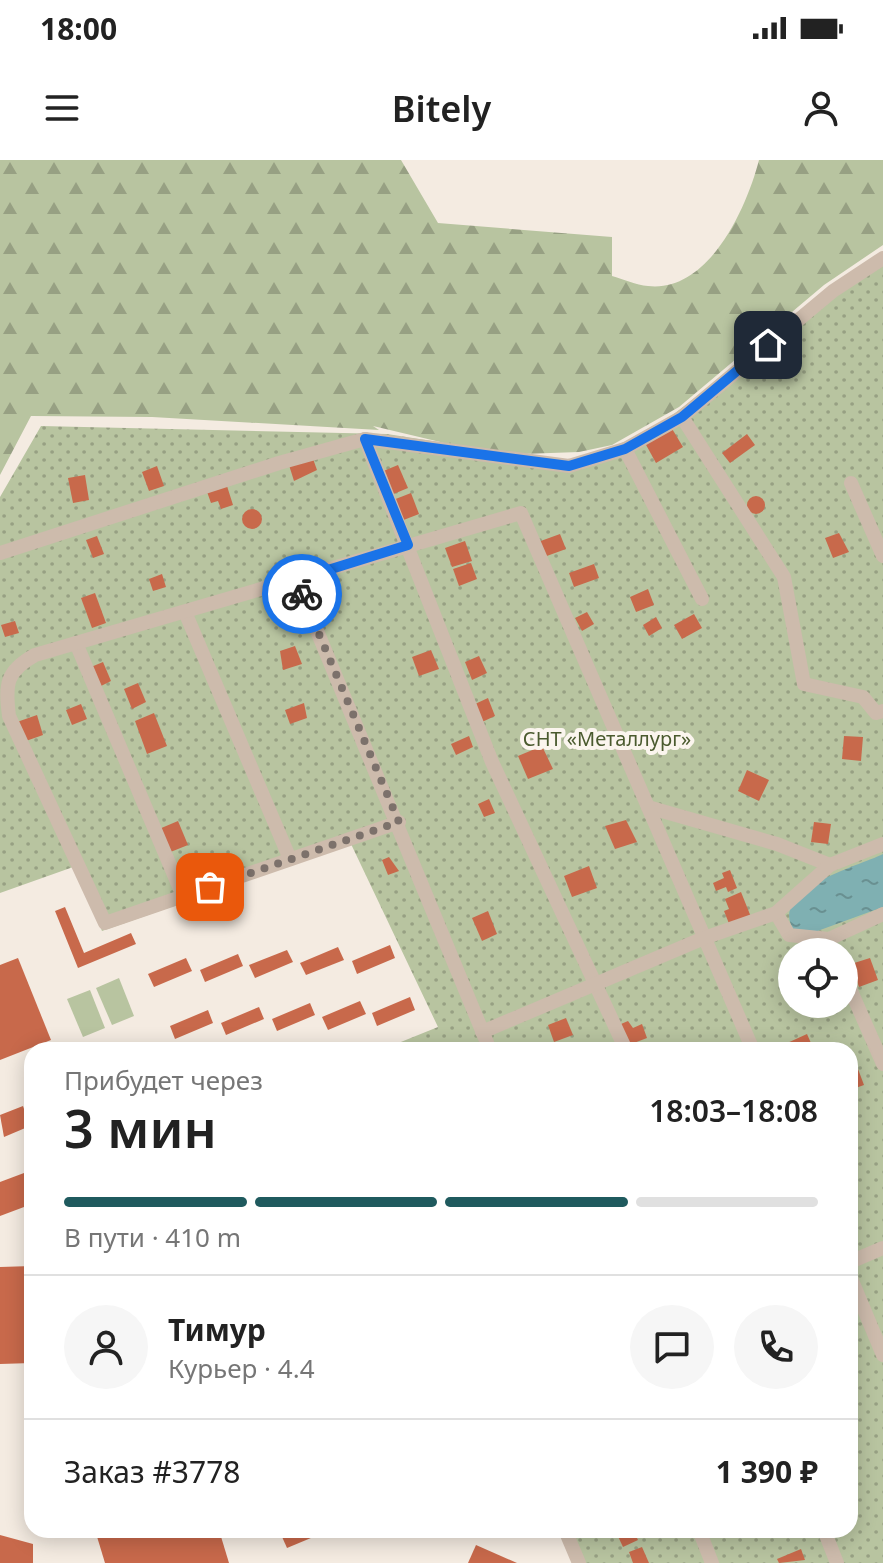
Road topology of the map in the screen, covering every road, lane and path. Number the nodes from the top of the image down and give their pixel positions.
1 (883, 258) edge
2 (682, 417) junction
3 (365, 439) junction
4 (625, 449) junction
5 (851, 483) dead end
6 (408, 545) junction
7 (0, 553) edge
8 (883, 556) edge
9 (296, 580) junction
10 (702, 599) dead end
11 (185, 612) junction
12 (76, 643) junction
13 (883, 711) edge
14 (648, 807) junction
15 (399, 822) junction
16 (883, 844) edge
17 (290, 859) junction
18 (830, 865) junction
19 (183, 896) junction
20 (776, 913) junction
21 (883, 914) edge
22 (704, 938) junction
23 (800, 938) edge
24 (844, 938) edge
25 (598, 984) junction
26 (858, 1007) edge
27 (482, 1032) junction
28 (486, 1042) edge
29 (623, 1042) edge
30 (750, 1042) edge
31 (883, 1064) edge
32 (883, 1248) edge
33 (858, 1259) edge
34 (858, 1295) edge
35 (883, 1355) edge
36 (702, 1538) edge
37 (827, 1538) edge
38 (712, 1563) edge
39 (837, 1563) edge

1 - 2 street
2 - 4 street
2 - 13 street
3 - 4 street
3 - 6 street
3 - 7 street
4 - 10 street
5 - 8 street
6 - 9 street
6 - 14 street
6 - 25 street
9 - 11 street
9 - 15 street
11 - 12 street
11 - 17 street
12 - 19 street
12 - 19 street
14 - 18 street
14 - 22 street
15 - 17 street
15 - 27 street
16 - 18 street
17 - 19 street
18 - 20 street
20 - 22 street
20 - 23 street
21 - 24 street
22 - 25 street
22 - 30 street
25 - 27 street
25 - 29 street
26 - 31 street
27 - 28 street
32 - 33 street
34 - 35 street
36 - 38 street
37 - 39 street

